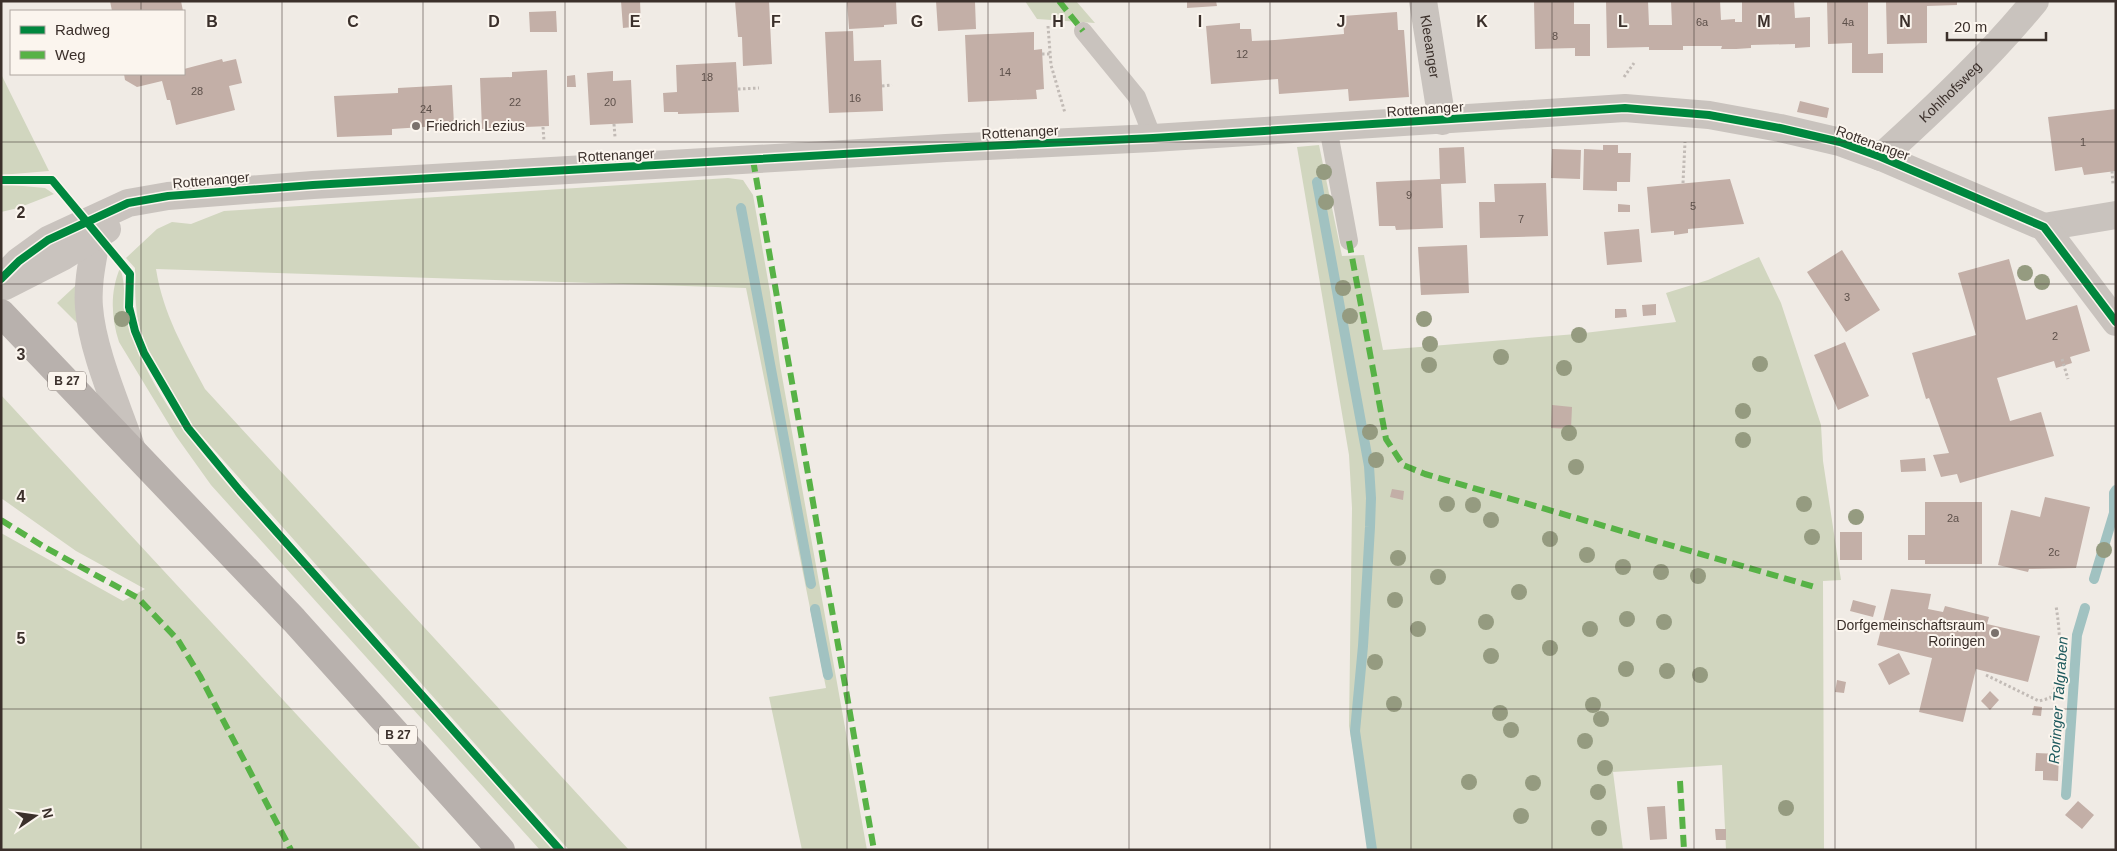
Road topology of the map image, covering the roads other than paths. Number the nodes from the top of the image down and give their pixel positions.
1 (1423, 1) edge
2 (2035, 1) edge
3 (1083, 30) dead end
4 (1442, 121) junction
5 (1328, 127) junction
6 (1153, 138) junction
7 (1881, 157) junction
8 (168, 196) junction
9 (2116, 214) edge
10 (2044, 227) junction
11 (97, 234) junction
12 (1349, 241) dead end
13 (1, 279) edge
14 (1, 288) edge
15 (1, 313) edge
16 (2116, 322) edge
17 (132, 450) junction
18 (501, 850) edge

1 - 4 street, Kleeanger
2 - 7 street, Kohlhofsweg
3 - 6 lane
4 - 5 street, Rottenanger
4 - 7 street, Rottenanger
5 - 6 street, Rottenanger
5 - 12 lane
6 - 8 street, Rottenanger
7 - 10 street, Rottenanger
8 - 11 street, Rottenanger
8 - 13 street, Rottenanger
9 - 10 street
10 - 16 street
11 - 14 street, Rottenanger
11 - 17 street
15 - 17 main road, B 27
17 - 18 main road, B 27

